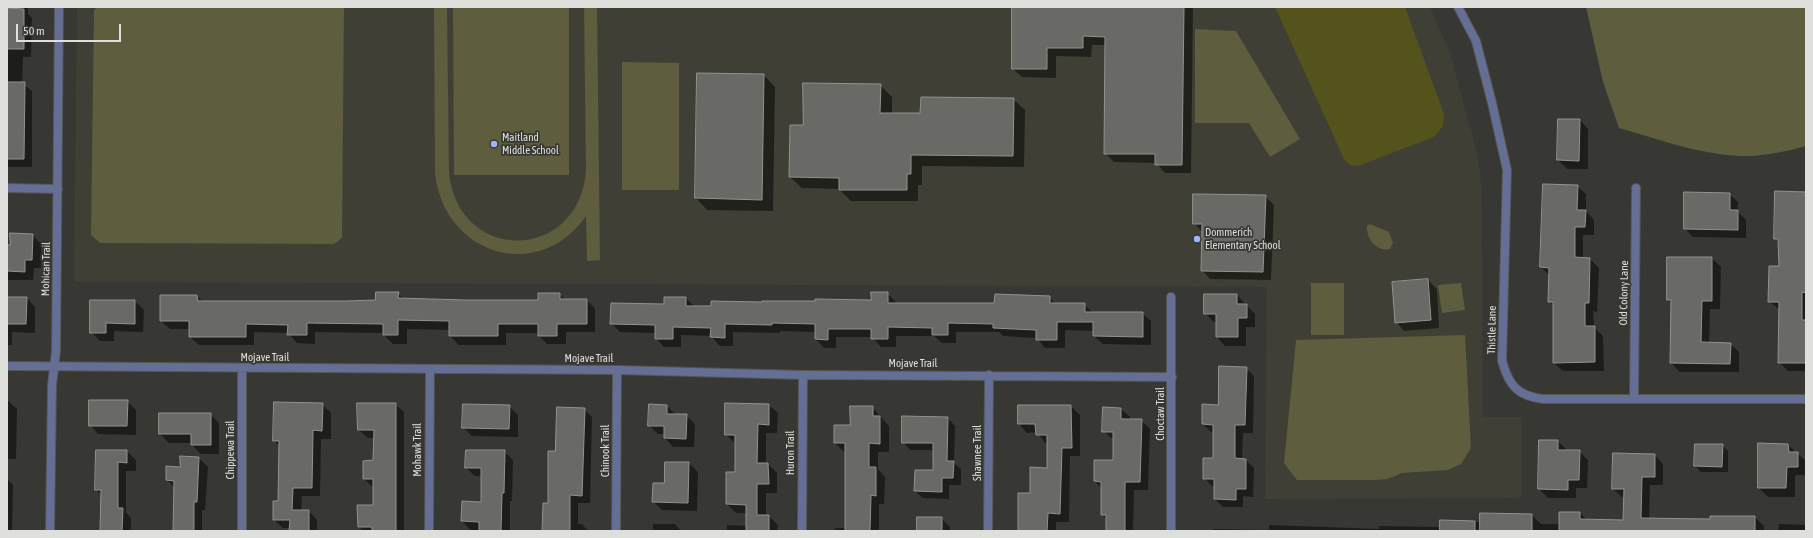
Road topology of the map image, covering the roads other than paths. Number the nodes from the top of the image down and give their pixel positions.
1 (59, 7) edge
2 (1458, 7) edge
3 (7, 188) edge
4 (1636, 188) dead end
5 (58, 189) junction
6 (1171, 297) dead end
7 (7, 366) edge
8 (55, 366) junction
9 (242, 369) junction
10 (430, 369) junction
11 (617, 370) junction
12 (803, 375) junction
13 (989, 376) junction
14 (1172, 377) junction
15 (1634, 398) junction
16 (1806, 399) edge
17 (50, 531) edge
18 (242, 531) edge
19 (429, 531) edge
20 (616, 531) edge
21 (802, 531) edge
22 (988, 531) edge
23 (1171, 531) edge

1 - 5 street, Mohican Trail
2 - 15 street, Thistle Lane
3 - 5 street
4 - 15 street, Old Colony Lane
5 - 8 street, Mohican Trail
6 - 14 street, Choctaw Trail
7 - 8 street, Mojave Trail
8 - 9 street, Mojave Trail
8 - 17 street, Mohican Trail
9 - 10 street, Mojave Trail
9 - 18 street, Chippewa Trail
10 - 11 street, Mojave Trail
10 - 19 street, Mohawk Trail
11 - 12 street, Mojave Trail
11 - 20 street, Chinook Trail
12 - 13 street, Mojave Trail
12 - 21 street, Huron Trail
13 - 14 street, Mojave Trail
13 - 22 street, Shawnee Trail
14 - 23 street, Choctaw Trail
15 - 16 street, Thistle Lane

